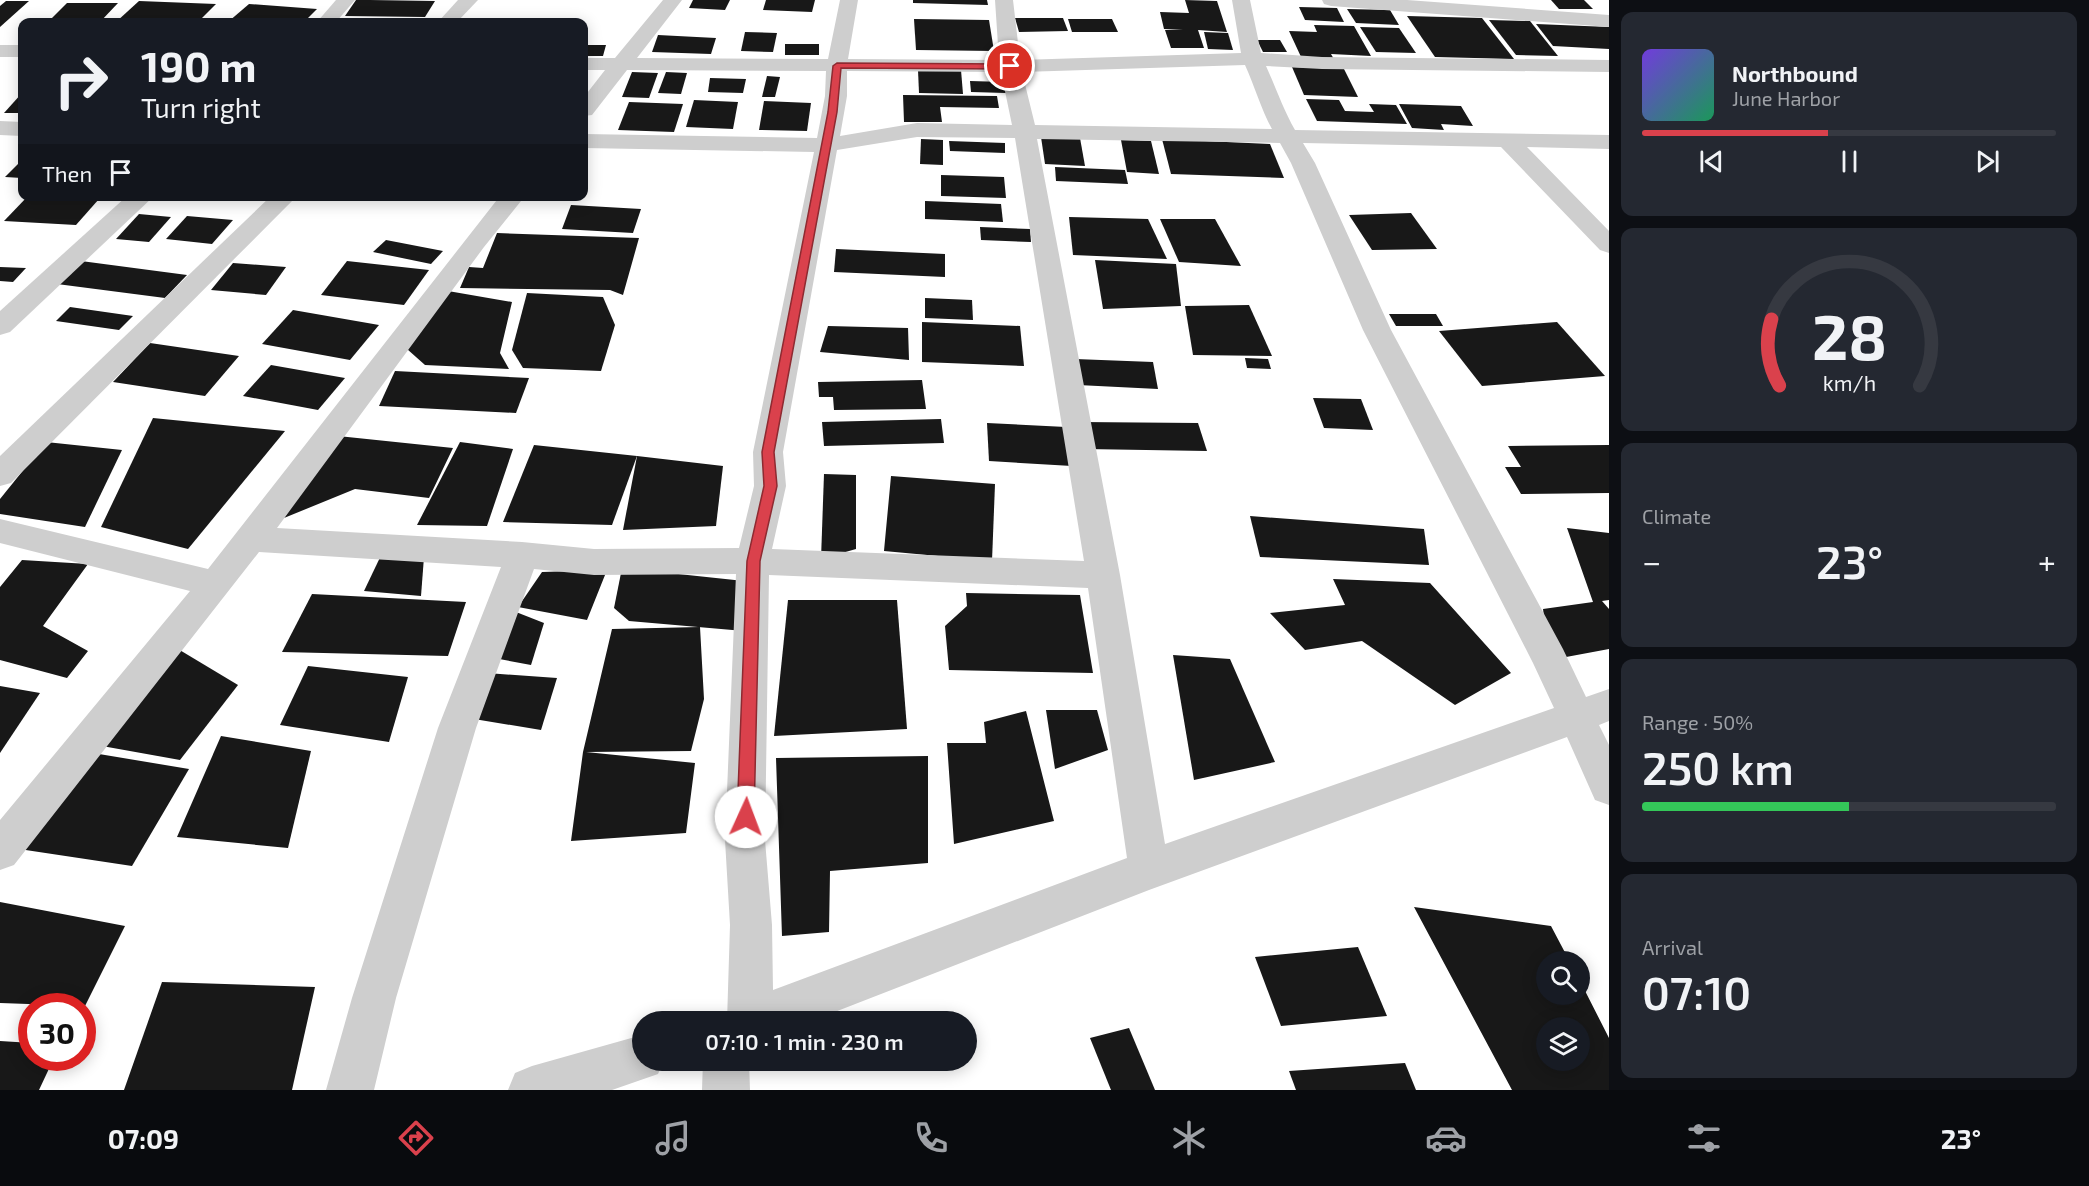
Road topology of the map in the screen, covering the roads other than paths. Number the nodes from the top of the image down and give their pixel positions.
1 (320, 0) edge
2 (469, 0) edge
3 (673, 0) edge
4 (849, 0) edge
5 (1004, 0) edge
6 (1241, 0) edge
7 (1331, 0) edge
8 (1527, 0) edge
9 (345, 1) edge
10 (1544, 16) junction
11 (330, 18) edge
12 (451, 18) edge
13 (1609, 21) edge
14 (0, 51) edge
15 (18, 51) edge
16 (1252, 59) junction
17 (588, 64) edge
18 (619, 64) junction
19 (837, 66) junction
20 (1010, 66) junction
21 (1609, 66) edge
22 (588, 105) edge
23 (0, 128) edge
24 (18, 129) edge
25 (1023, 130) junction
26 (1287, 136) junction
27 (588, 141) edge
28 (1508, 141) junction
29 (1609, 142) edge
30 (827, 145) junction
31 (137, 201) edge
32 (280, 201) edge
33 (509, 201) edge
34 (1609, 245) edge
35 (0, 326) edge
36 (0, 475) edge
37 (0, 531) edge
38 (251, 539) junction
39 (522, 555) junction
40 (753, 561) junction
41 (1103, 575) junction
42 (216, 584) junction
43 (1593, 711) edge
44 (1609, 787) edge
45 (0, 851) edge
46 (1149, 870) junction
47 (750, 1011) edge
48 (776, 1011) edge
49 (632, 1061) edge
50 (726, 1071) edge
51 (350, 1090) edge
52 (532, 1090) edge
53 (726, 1090) edge

1 - 9 street
2 - 12 street
3 - 18 street
4 - 19 street
5 - 20 street
6 - 16 street
7 - 10 street
8 - 10 street
9 - 11 street
10 - 13 street
14 - 15 street
16 - 20 street
16 - 21 street
16 - 26 street
17 - 18 street
18 - 19 street
18 - 22 street
19 - 20 street
19 - 30 street
20 - 25 street
23 - 24 street
25 - 26 street
25 - 30 street
25 - 41 street
26 - 28 street
26 - 43 street
27 - 30 street
28 - 29 street
28 - 34 street
30 - 40 street
31 - 35 street
32 - 36 street
33 - 38 street
37 - 42 street
38 - 39 street
38 - 42 street
39 - 40 street
39 - 51 street
40 - 41 street
40 - 47 street
41 - 46 street
42 - 45 street
43 - 44 street
43 - 46 street
46 - 48 street
49 - 52 street
50 - 53 street

